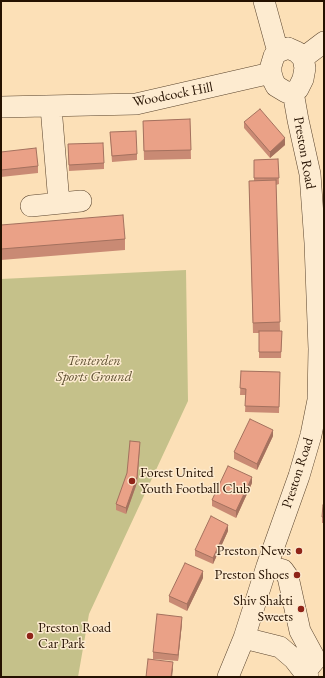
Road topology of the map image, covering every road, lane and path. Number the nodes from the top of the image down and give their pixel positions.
1 (264, 1) edge
2 (324, 42) edge
3 (278, 52) junction
4 (303, 58) junction
5 (271, 73) junction
6 (293, 92) junction
7 (1, 107) edge
8 (50, 107) junction
9 (82, 201) dead end
10 (59, 203) junction
11 (31, 206) dead end
12 (321, 349) edge
13 (267, 566) junction
14 (300, 631) junction
15 (244, 638) junction
16 (280, 647) junction
17 (307, 675) edge
18 (228, 677) edge

1 - 3 street
2 - 4 street
3 - 4 street
3 - 5 street
4 - 6 street
5 - 6 street
5 - 8 street, Woodcock Hill
6 - 12 street, Preston Road
7 - 8 street, Woodcock Hill
8 - 10 street
9 - 10 street
10 - 11 street
12 - 13 street, Preston Road
13 - 14 street
13 - 15 street, Preston Road
14 - 16 street
14 - 17 street
15 - 16 street
15 - 18 street, Preston Road
16 - 17 street

